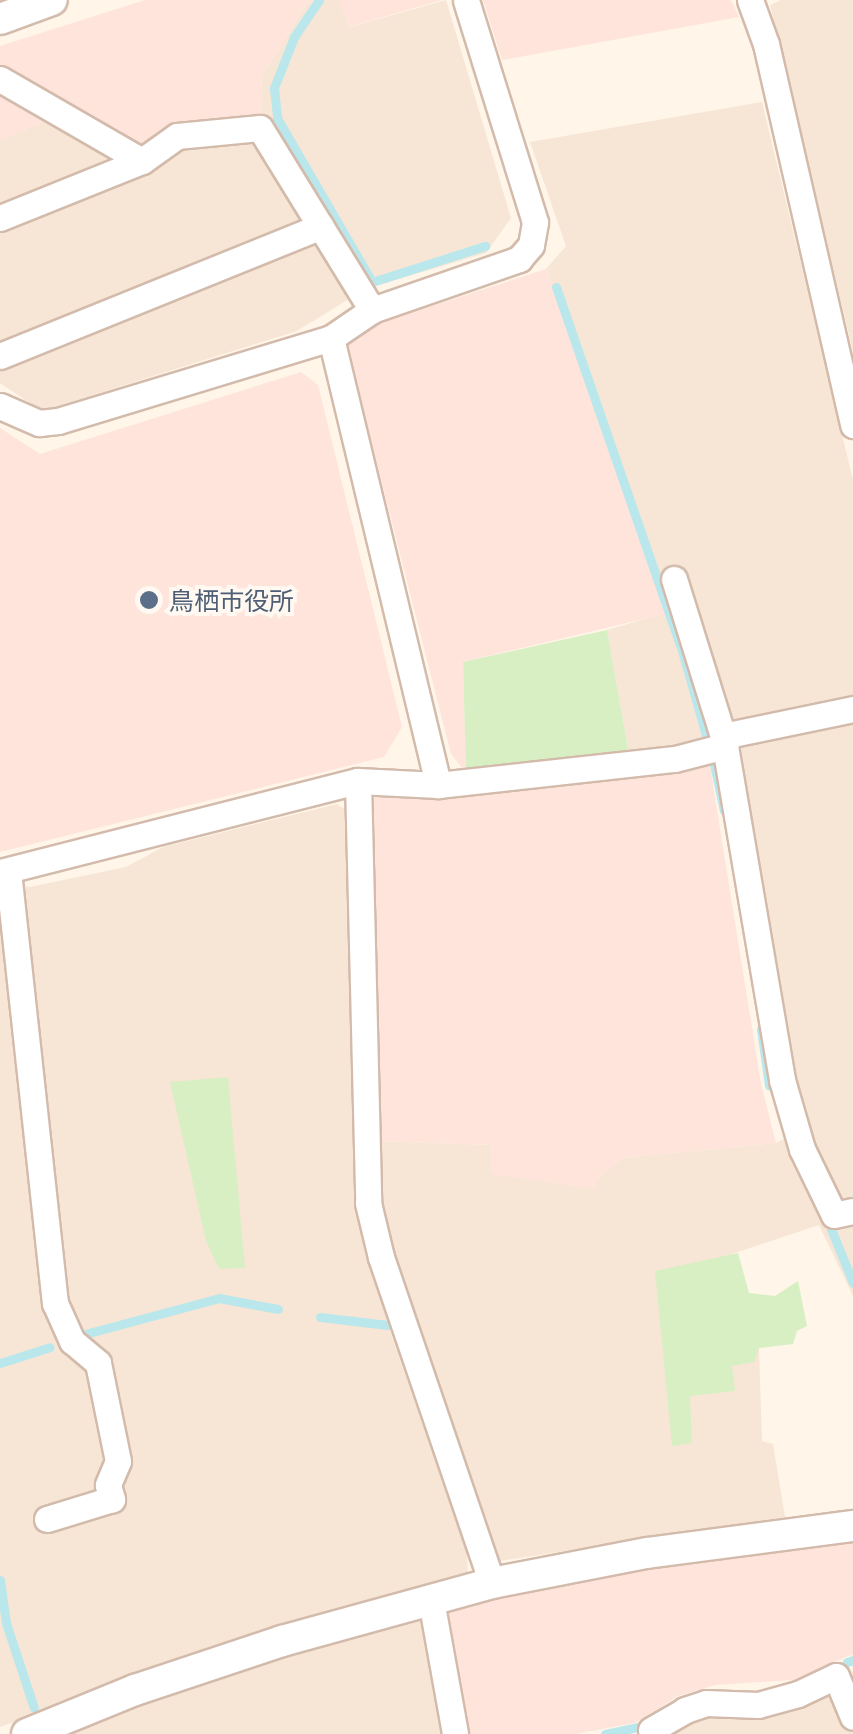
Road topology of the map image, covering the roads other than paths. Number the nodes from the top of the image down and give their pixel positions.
1 (52, 0) edge
2 (466, 0) edge
3 (750, 0) edge
4 (0, 20) edge
5 (0, 79) edge
6 (142, 160) junction
7 (0, 218) edge
8 (321, 226) junction
9 (372, 310) junction
10 (331, 338) junction
11 (0, 356) edge
12 (0, 406) edge
13 (853, 425) edge
14 (674, 579) dead end
15 (853, 709) edge
16 (724, 741) junction
17 (358, 782) junction
18 (438, 784) junction
19 (4, 871) edge
20 (853, 1211) edge
21 (47, 1519) dead end
22 (853, 1526) edge
23 (492, 1583) junction
24 (431, 1600) junction
25 (853, 1717) edge
26 (652, 1730) dead end
27 (27, 1734) edge
28 (455, 1734) edge

1 - 4 street
2 - 9 street
3 - 13 street
5 - 6 street
6 - 7 street
6 - 8 street
8 - 9 street
8 - 11 street
9 - 10 street
10 - 12 street
10 - 18 street
14 - 16 street
15 - 16 street
16 - 18 street
16 - 20 street
17 - 18 street
17 - 19 street
17 - 23 street
19 - 21 street
22 - 23 street
23 - 24 street
24 - 27 street
24 - 28 street
25 - 26 street

